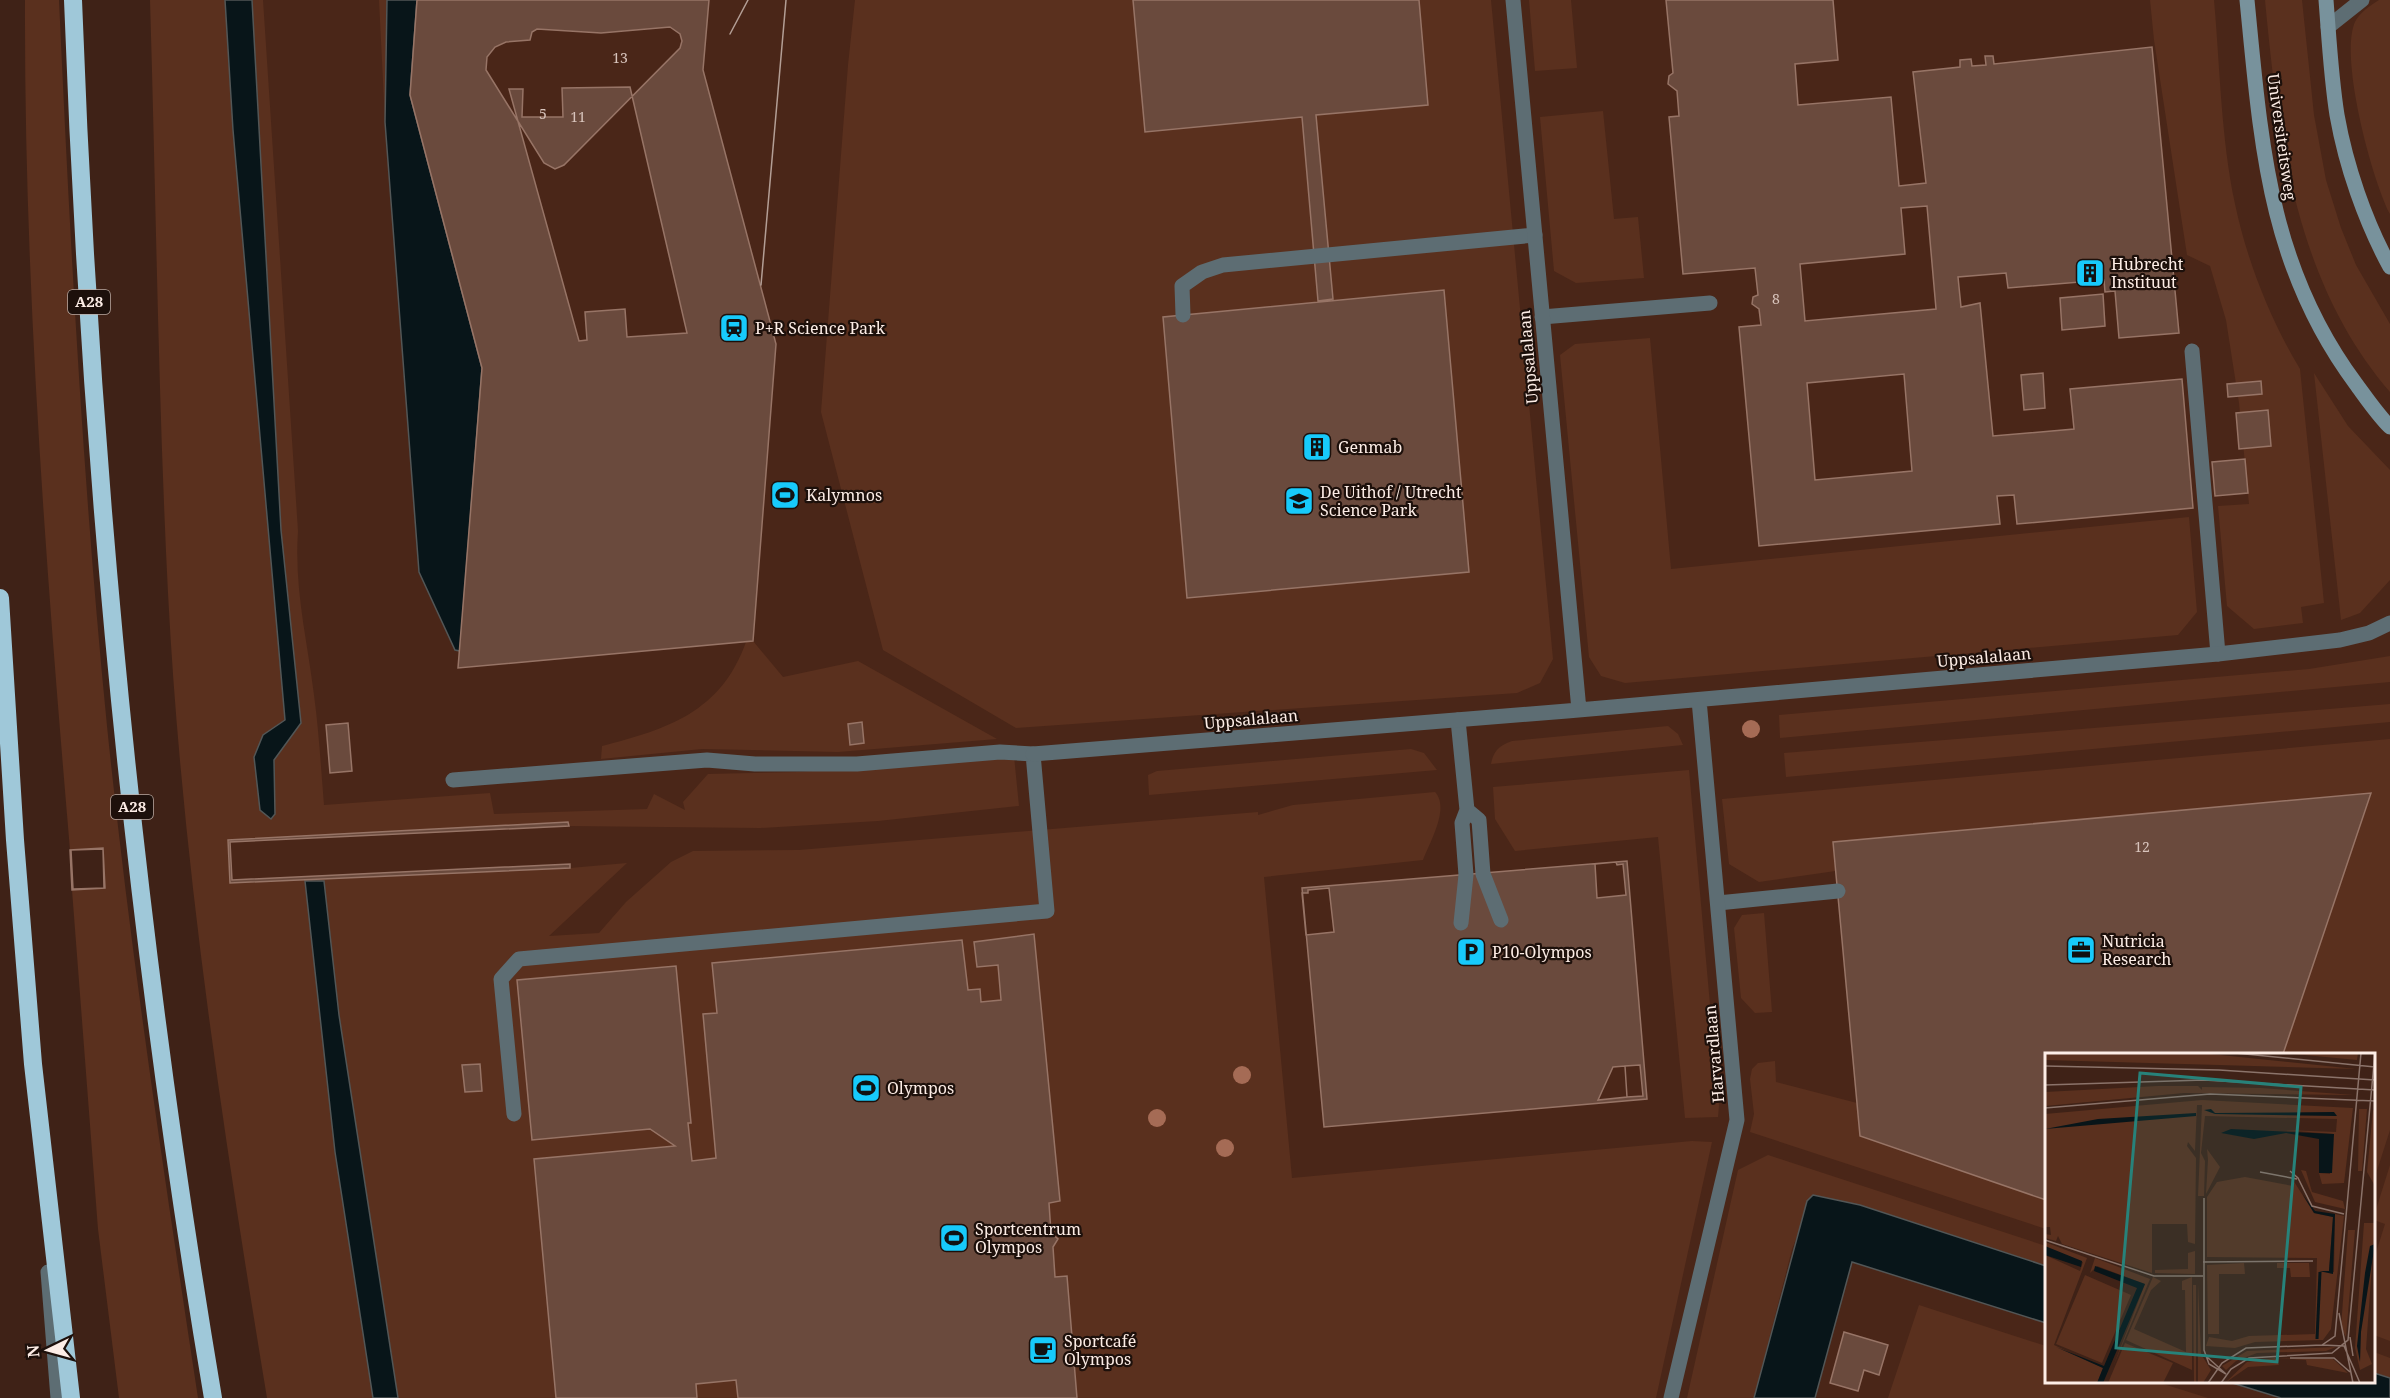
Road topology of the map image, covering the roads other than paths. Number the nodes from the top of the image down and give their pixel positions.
1 (73, 0) edge
2 (1513, 0) edge
3 (2247, 0) edge
4 (2326, 0) edge
5 (2332, 0) edge
6 (2362, 0) edge
7 (2328, 27) junction
8 (1535, 235) junction
9 (2390, 267) edge
10 (1710, 303) dead end
11 (1183, 315) dead end
12 (1542, 317) junction
13 (2192, 351) dead end
14 (2390, 427) edge
15 (0, 598) edge
16 (2390, 622) edge
17 (2218, 654) junction
18 (1699, 700) junction
19 (1579, 710) junction
20 (1458, 720) junction
21 (1033, 754) junction
22 (453, 780) dead end
23 (1467, 810) junction
24 (1838, 891) dead end
25 (1718, 903) junction
26 (1501, 920) dead end
27 (1461, 923) dead end
28 (33, 1064) junction
29 (514, 1114) dead end
30 (58, 1398) edge
31 (71, 1398) edge
32 (213, 1398) edge
33 (1671, 1398) edge

1 - 32 highway, A28
2 - 8 street, Uppsalalaan
3 - 14 main road, Universiteitsweg
4 - 7 main road
5 - 7 street
6 - 7 street
7 - 9 main road
8 - 11 street
8 - 12 street, Uppsalalaan
10 - 12 street
12 - 19 street, Uppsalalaan
13 - 17 street
15 - 28 highway
16 - 17 street, Uppsalalaan
17 - 18 street, Uppsalalaan
18 - 19 street, Uppsalalaan
18 - 25 street, Harvardlaan
19 - 20 street, Uppsalalaan
20 - 21 street, Uppsalalaan
20 - 23 street
21 - 22 street, Uppsalalaan
21 - 29 street
23 - 26 street
23 - 27 street
24 - 25 street
25 - 33 street, Harvardlaan
28 - 30 street
28 - 31 highway

